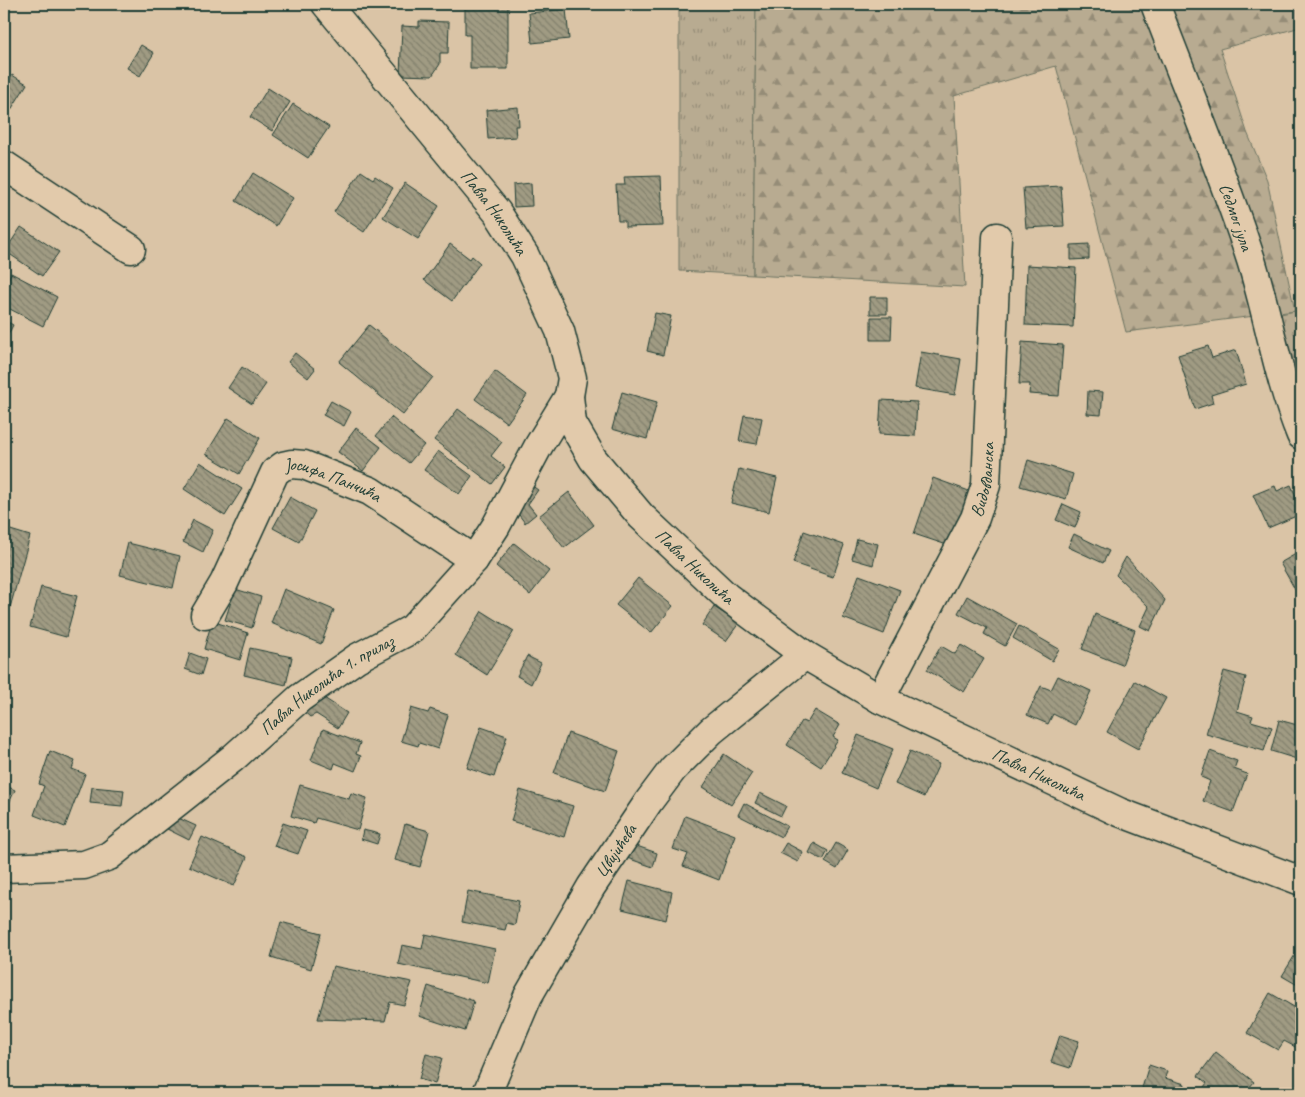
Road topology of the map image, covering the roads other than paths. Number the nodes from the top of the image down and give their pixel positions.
1 (326, 4) edge
2 (1154, 4) edge
3 (4, 165) edge
4 (997, 237) dead end
5 (131, 249) dead end
6 (569, 396) junction
7 (1301, 435) edge
8 (474, 560) junction
9 (205, 615) dead end
10 (805, 655) junction
11 (880, 699) junction
12 (4, 868) edge
13 (1301, 881) edge
14 (487, 1093) edge

1 - 6 street, Павла Николића
2 - 7 street, Седмог јула
3 - 5 street
4 - 11 street, Видовданска
6 - 8 street, Павла Николића 1. прилаз
6 - 10 street, Павла Николића
8 - 9 street, Јосифа Панчића
8 - 12 street, Павла Николића 1. прилаз
10 - 11 street, Павла Николића
10 - 14 street, Цвијићева
11 - 13 street, Павла Николића

